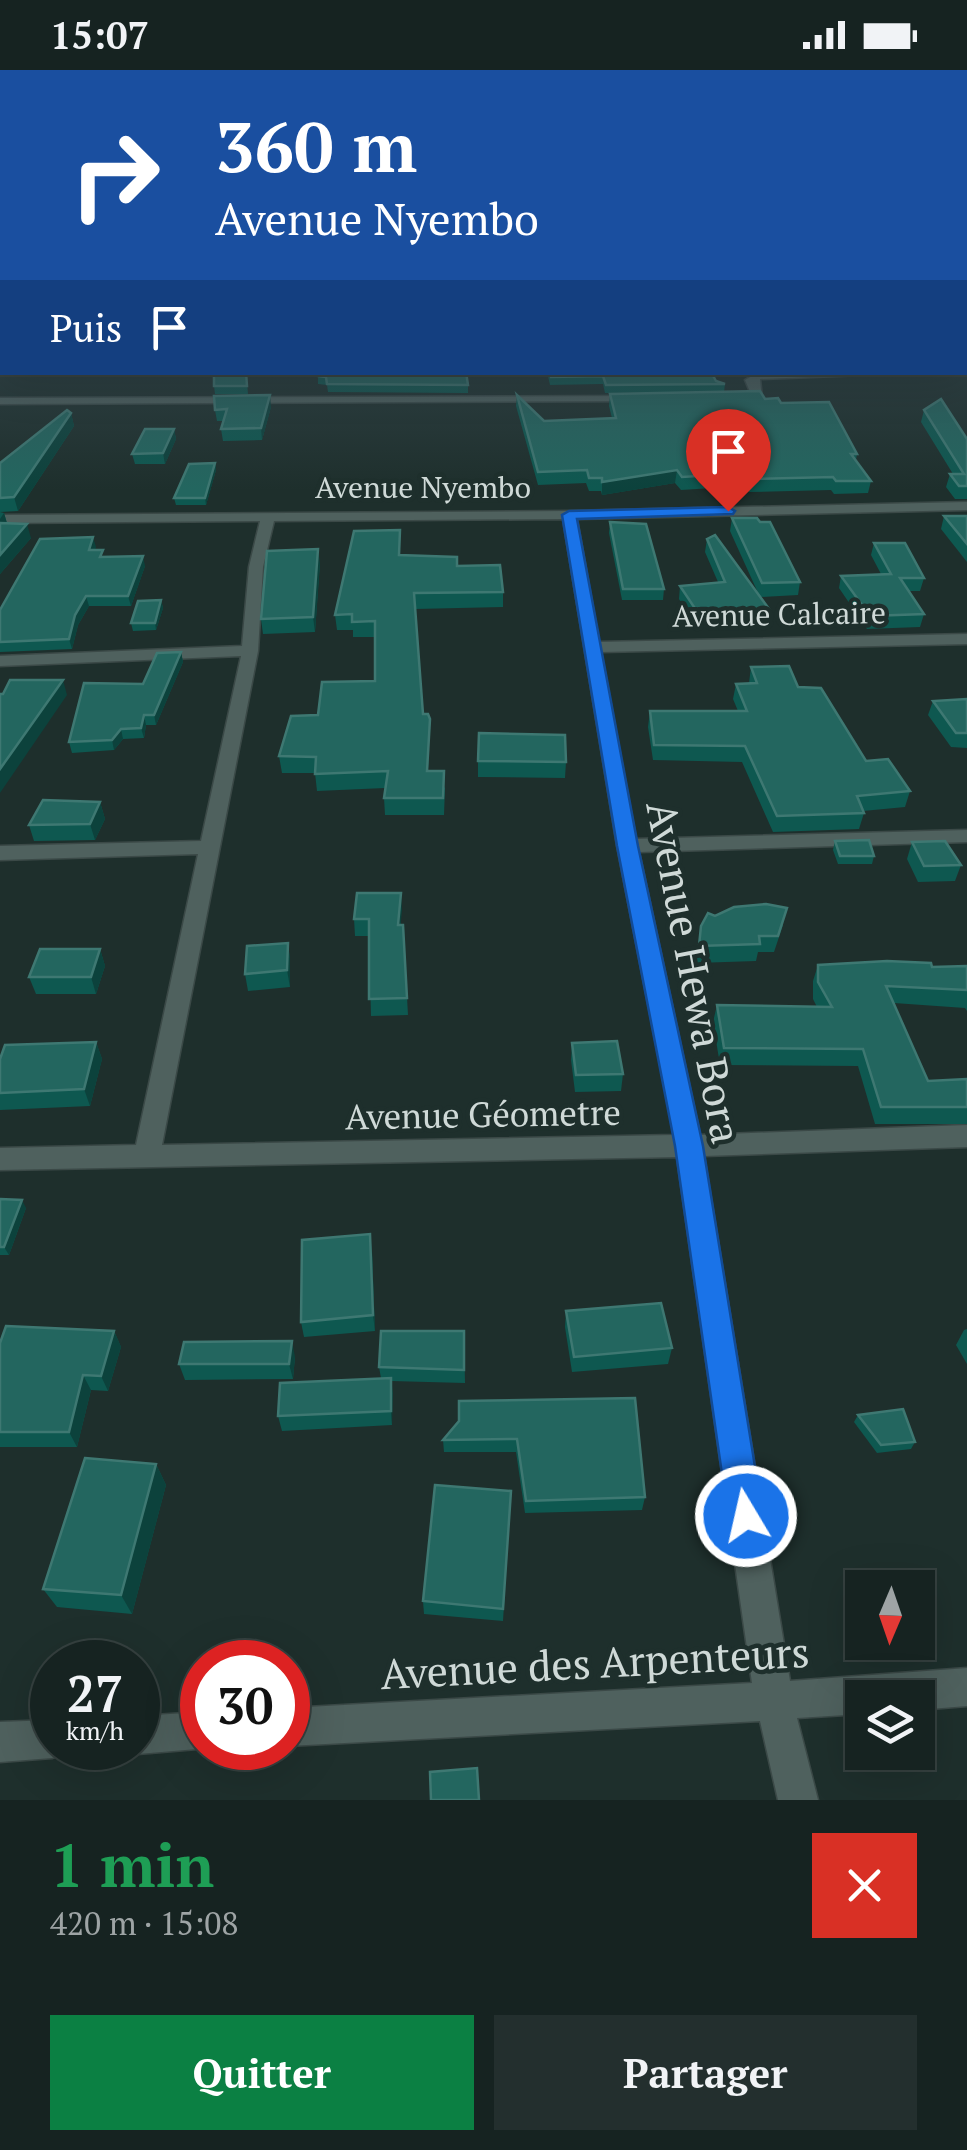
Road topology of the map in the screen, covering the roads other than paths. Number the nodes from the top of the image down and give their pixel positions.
1 (800, 375) edge
2 (652, 398) edge
3 (710, 398) edge
4 (0, 401) edge
5 (967, 506) edge
6 (569, 515) junction
7 (268, 517) junction
8 (0, 519) edge
9 (967, 639) edge
10 (592, 647) junction
11 (250, 651) junction
12 (0, 660) edge
13 (967, 836) edge
14 (627, 846) junction
15 (211, 847) junction
16 (0, 853) edge
17 (967, 1136) edge
18 (689, 1146) junction
19 (147, 1155) junction
20 (0, 1159) edge
21 (967, 1686) edge
22 (774, 1702) junction
23 (310, 1726) edge
24 (30, 1740) edge
25 (0, 1742) edge
26 (798, 1800) edge

1 - 3 street
2 - 4 street
5 - 6 street, Avenue Nyembo
6 - 7 street, Avenue Nyembo
6 - 10 street, Avenue Hewa Bora
7 - 8 street, Avenue Nyembo
7 - 11 street
9 - 10 street, Avenue Calcaire
10 - 14 street, Avenue Hewa Bora
11 - 12 street
11 - 15 street
13 - 14 street
14 - 18 street, Avenue Hewa Bora
15 - 16 street
15 - 19 street
17 - 18 street, Avenue Géometre
18 - 19 street, Avenue Géometre
18 - 22 street, Avenue Hewa Bora
19 - 20 street, Avenue Géometre
21 - 22 street, Avenue des Arpenteurs
22 - 23 street, Avenue des Arpenteurs
22 - 26 street, Avenue Hewa Bora
24 - 25 street

